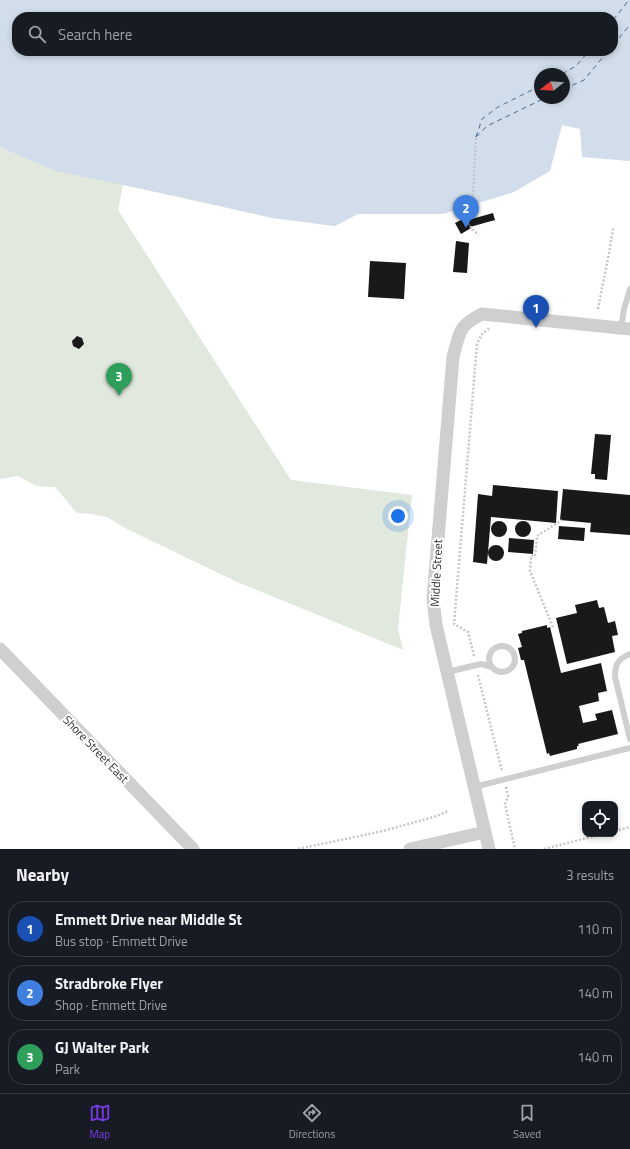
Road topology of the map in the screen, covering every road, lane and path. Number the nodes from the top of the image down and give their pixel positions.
1 (476, 137) dead end
2 (472, 218) dead end
3 (471, 226) dead end
4 (613, 228) dead end
5 (479, 235) dead end
6 (630, 289) edge
7 (598, 309) dead end
8 (491, 327) dead end
9 (625, 329) edge
10 (562, 520) dead end
11 (553, 627) dead end
12 (0, 649) edge
13 (490, 654) junction
14 (630, 654) edge
15 (478, 665) junction
16 (492, 667) junction
17 (447, 672) junction
18 (630, 739) edge
19 (630, 748) edge
20 (504, 780) junction
21 (474, 787) junction
22 (448, 811) dead end
23 (630, 827) edge
24 (618, 830) edge
25 (485, 832) junction
26 (591, 837) edge
27 (193, 849) edge
28 (298, 849) edge
29 (410, 849) edge
30 (489, 849) edge
31 (515, 849) edge
32 (544, 849) edge

1 - 2 path
3 - 5 path
4 - 7 path
6 - 9 lane
8 - 15 path
9 - 17 street, Middle Street
10 - 11 path
12 - 27 street, Shore Street East
13 - 15 lane
13 - 16 lane
13 - 16 lane
14 - 18 lane
15 - 16 lane
15 - 17 lane
15 - 20 path
17 - 21 street, Middle Street
19 - 20 lane
20 - 21 lane
20 - 31 path
21 - 25 street, Middle Street
22 - 28 path
23 - 24 path
25 - 29 street
25 - 30 street, Middle Street
26 - 32 path

